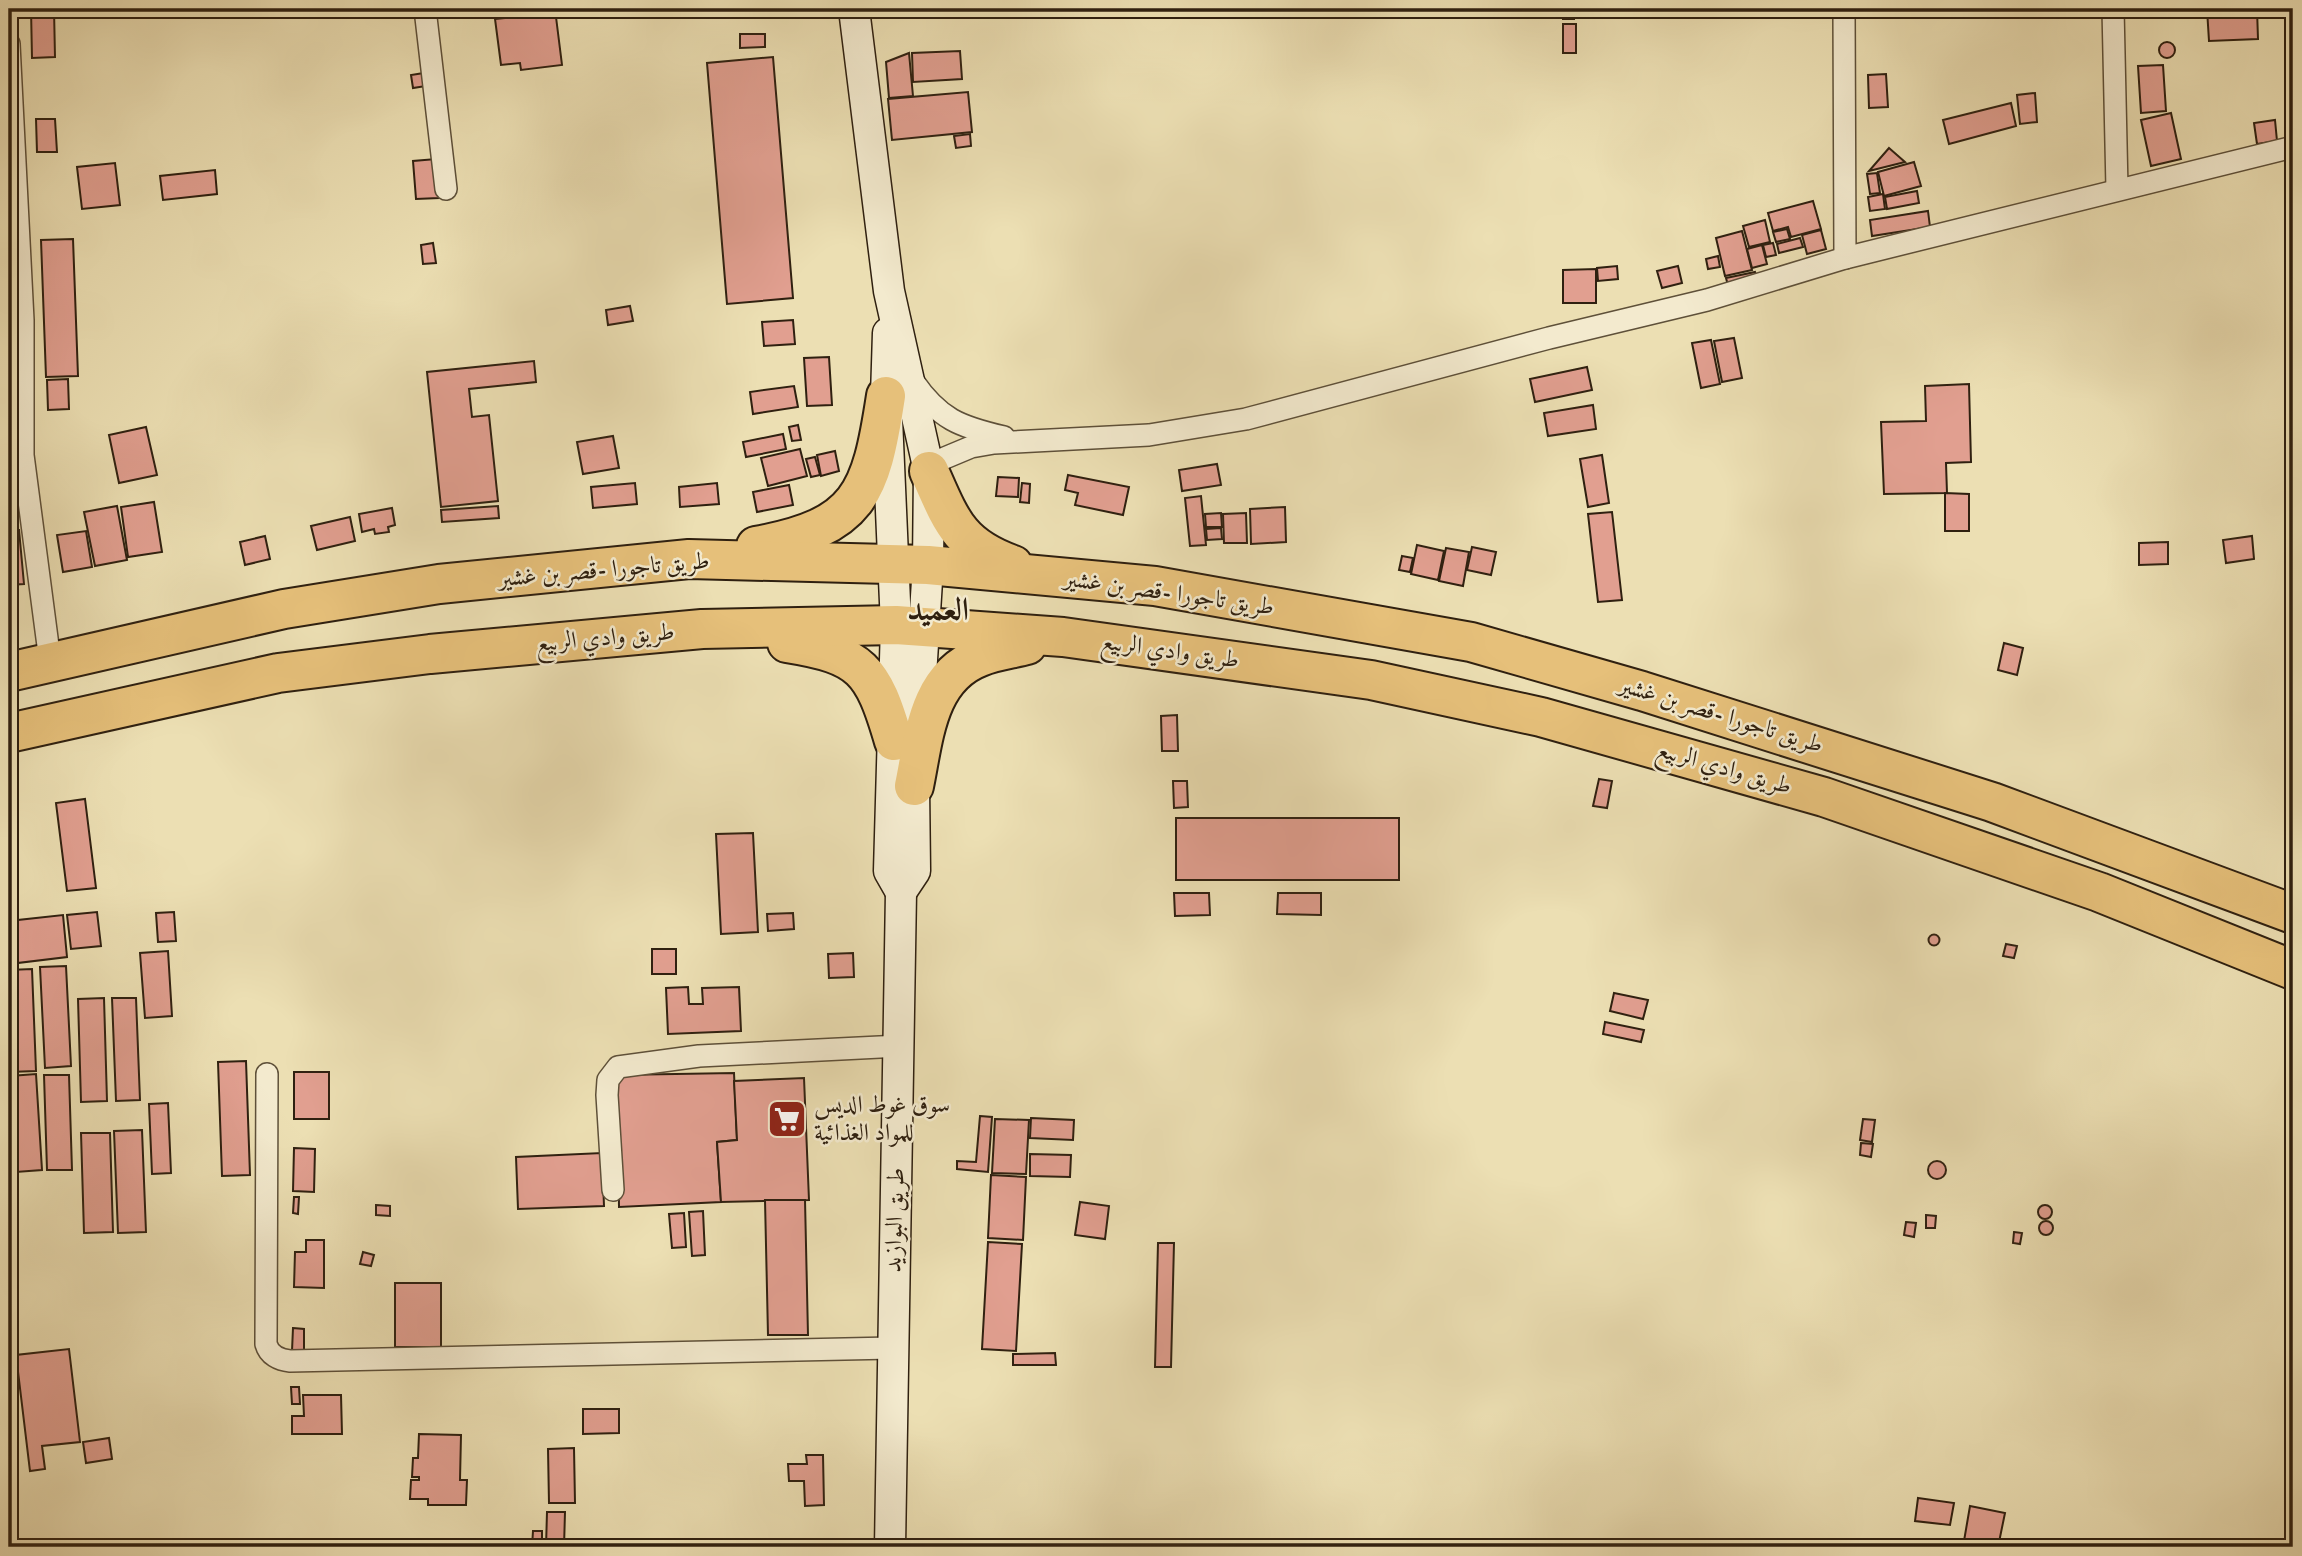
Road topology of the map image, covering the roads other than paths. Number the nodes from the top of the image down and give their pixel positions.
1 (425, 9) edge
2 (853, 9) edge
3 (1844, 9) edge
4 (2113, 9) edge
5 (9, 44) edge
6 (2293, 147) edge
7 (446, 189) dead end
8 (2117, 189) junction
9 (1845, 258) junction
10 (898, 386) junction
11 (1020, 440) junction
12 (929, 468) junction
13 (689, 559) junction
14 (912, 564) junction
15 (1045, 576) junction
16 (909, 626) junction
17 (702, 629) junction
18 (1063, 637) junction
19 (50, 661) junction
20 (9, 671) edge
21 (9, 733) edge
22 (894, 741) junction
23 (914, 786) junction
24 (901, 892) junction
25 (2293, 914) edge
26 (2293, 970) edge
27 (900, 1046) junction
28 (267, 1074) dead end
29 (613, 1190) dead end
30 (892, 1348) junction
31 (890, 1547) edge

1 - 7 street
2 - 10 main road
3 - 9 street
4 - 8 street
5 - 19 street
6 - 8 street
8 - 9 street
9 - 11 street
10 - 11 street
10 - 12 main road
10 - 13 highway
10 - 14 main road
11 - 12 street
12 - 14 main road
12 - 15 highway
13 - 14 highway, طريق تاجورا -قصر بن غشير
13 - 19 highway, طريق تاجورا -قصر بن غشير
14 - 15 highway, طريق تاجورا -قصر بن غشير
14 - 16 main road
15 - 25 highway, طريق تاجورا -قصر بن غشير
16 - 17 highway, طريق وادي الربيع
16 - 18 highway, طريق وادي الربيع
16 - 22 main road
16 - 23 main road
17 - 21 highway, طريق وادي الربيع
17 - 22 highway
18 - 23 highway
18 - 26 highway, طريق وادي الربيع
19 - 20 highway, طريق تاجورا -قصر بن غشير
22 - 24 main road
23 - 24 main road
24 - 27 main road, طريق البوازيد
27 - 29 street
27 - 30 main road, طريق البوازيد
28 - 30 street
30 - 31 main road, طريق البوازيد

